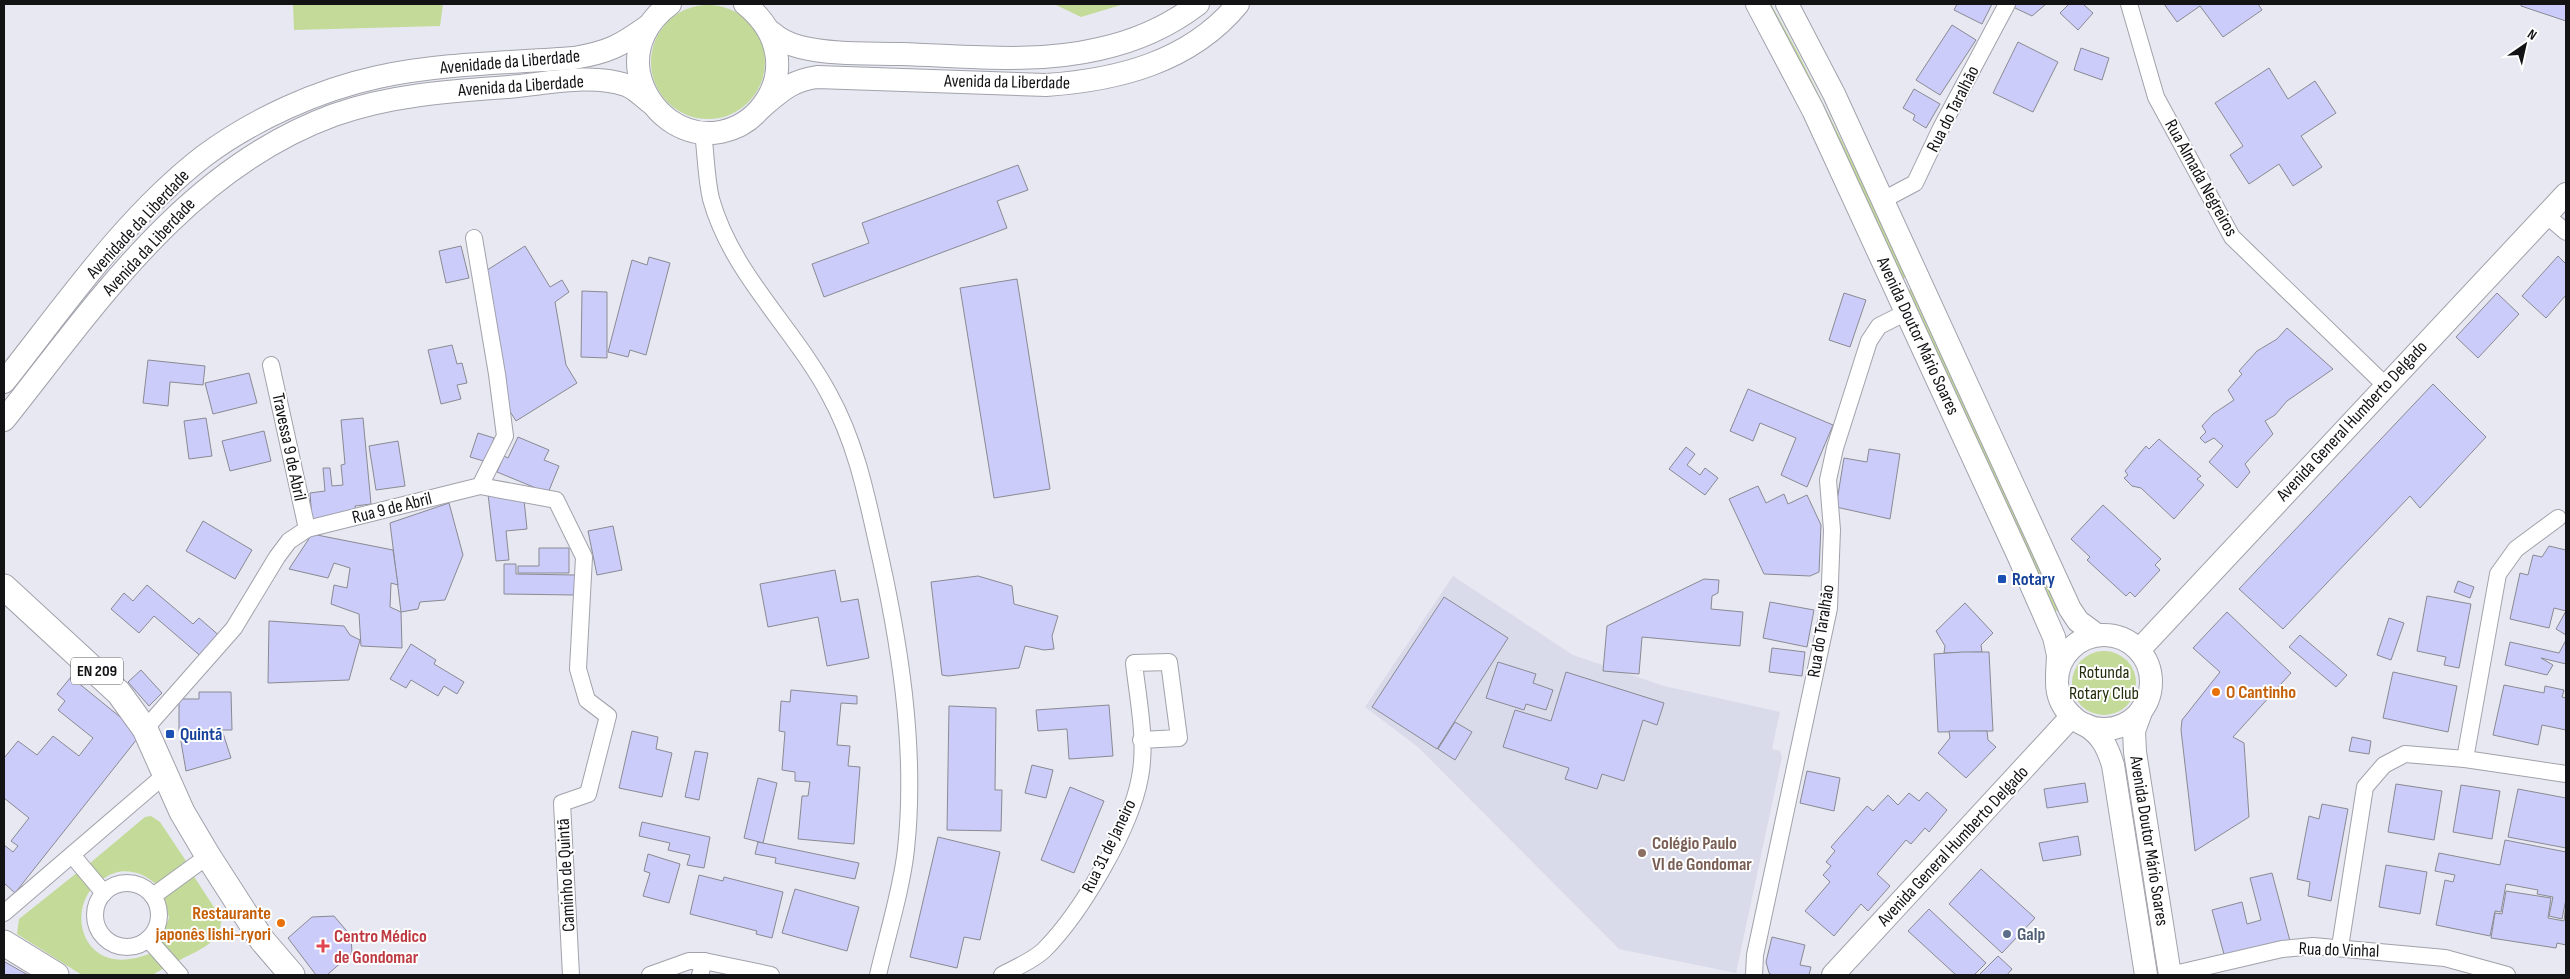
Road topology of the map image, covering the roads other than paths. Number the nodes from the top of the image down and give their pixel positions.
1 (670, 4) edge
2 (745, 4) edge
3 (1198, 4) edge
4 (1238, 4) edge
5 (1757, 4) edge
6 (1787, 4) edge
7 (2007, 4) edge
8 (2128, 4) edge
9 (648, 26) junction
10 (771, 32) junction
11 (651, 103) junction
12 (762, 107) junction
13 (703, 132) junction
14 (2566, 194) edge
15 (1883, 200) junction
16 (2546, 216) junction
17 (2566, 232) edge
18 (474, 238) dead end
19 (1907, 312) junction
20 (271, 365) dead end
21 (4, 382) edge
22 (2385, 385) junction
23 (4, 420) edge
24 (480, 486) junction
25 (2558, 518) dead end
26 (308, 529) junction
27 (4, 587) edge
28 (2097, 635) junction
29 (2139, 650) junction
30 (2057, 675) junction
31 (2142, 708) junction
32 (2079, 721) junction
33 (145, 730) junction
34 (1142, 740) junction
35 (2465, 759) junction
36 (166, 774) junction
37 (2566, 774) edge
38 (72, 855) junction
39 (208, 856) junction
40 (104, 893) junction
41 (153, 896) junction
42 (4, 913) edge
43 (148, 939) junction
44 (4, 943) edge
45 (2340, 947) junction
46 (702, 968) edge
47 (1755, 974) edge
48 (56, 975) edge
49 (180, 975) edge
50 (292, 975) edge
51 (571, 975) edge
52 (650, 975) edge
53 (771, 975) edge
54 (878, 975) edge
55 (1002, 975) edge
56 (1833, 975) edge
57 (2146, 975) edge
58 (2170, 975) edge
59 (2507, 975) edge

1 - 9 main road
2 - 10 main road
3 - 10 main road, Avenida da Liberdade
4 - 12 main road, Avenida da Liberdade
5 - 19 main road, Avenida Doutor Mário Soares
6 - 15 main road, Avenida Doutor Mário Soares
7 - 15 street, Rua do Taralhão
8 - 22 street, Rua Almada Negreiros
9 - 11 main road
9 - 21 main road, Avenidade da Liberdade
10 - 12 main road
11 - 13 main road
11 - 23 main road, Avenida da Liberdade
12 - 13 main road, Avenida da Liberdade
13 - 54 street
14 - 16 main road, Avenida General Humberto Delgado
15 - 28 main road, Avenida Doutor Mário Soares
16 - 17 street
16 - 22 main road, Avenida General Humberto Delgado
18 - 24 street
19 - 30 main road, Avenida Doutor Mário Soares
19 - 47 street, Rua do Taralhão
20 - 26 street, Travessa 9 de Abril
22 - 29 main road, Avenida General Humberto Delgado
24 - 26 street, Rua 9 de Abril
24 - 51 street, Caminho de Quintã
25 - 35 street
26 - 33 street, Rua 9 de Abril
27 - 33 main road, EN 209
28 - 29 main road
28 - 30 main road
29 - 31 main road
30 - 32 main road
31 - 32 main road
31 - 58 main road, Avenida Doutor Mário Soares
32 - 56 main road, Avenida General Humberto Delgado
32 - 57 main road, Avenida Doutor Mário Soares
33 - 36 main road, EN 209
34 - 34 street, Rua 31 de Janeiro
34 - 55 street, Rua 31 de Janeiro
35 - 37 street
35 - 45 street
36 - 38 street
36 - 39 main road, EN 209
38 - 40 street
38 - 42 street
39 - 41 street
39 - 50 main road, EN 209
40 - 41 street
40 - 43 street
41 - 43 street
43 - 49 street
44 - 48 main road
45 - 58 street, Rua do Vinhal
45 - 59 street, Rua do Vinhal
46 - 52 street
46 - 53 street

